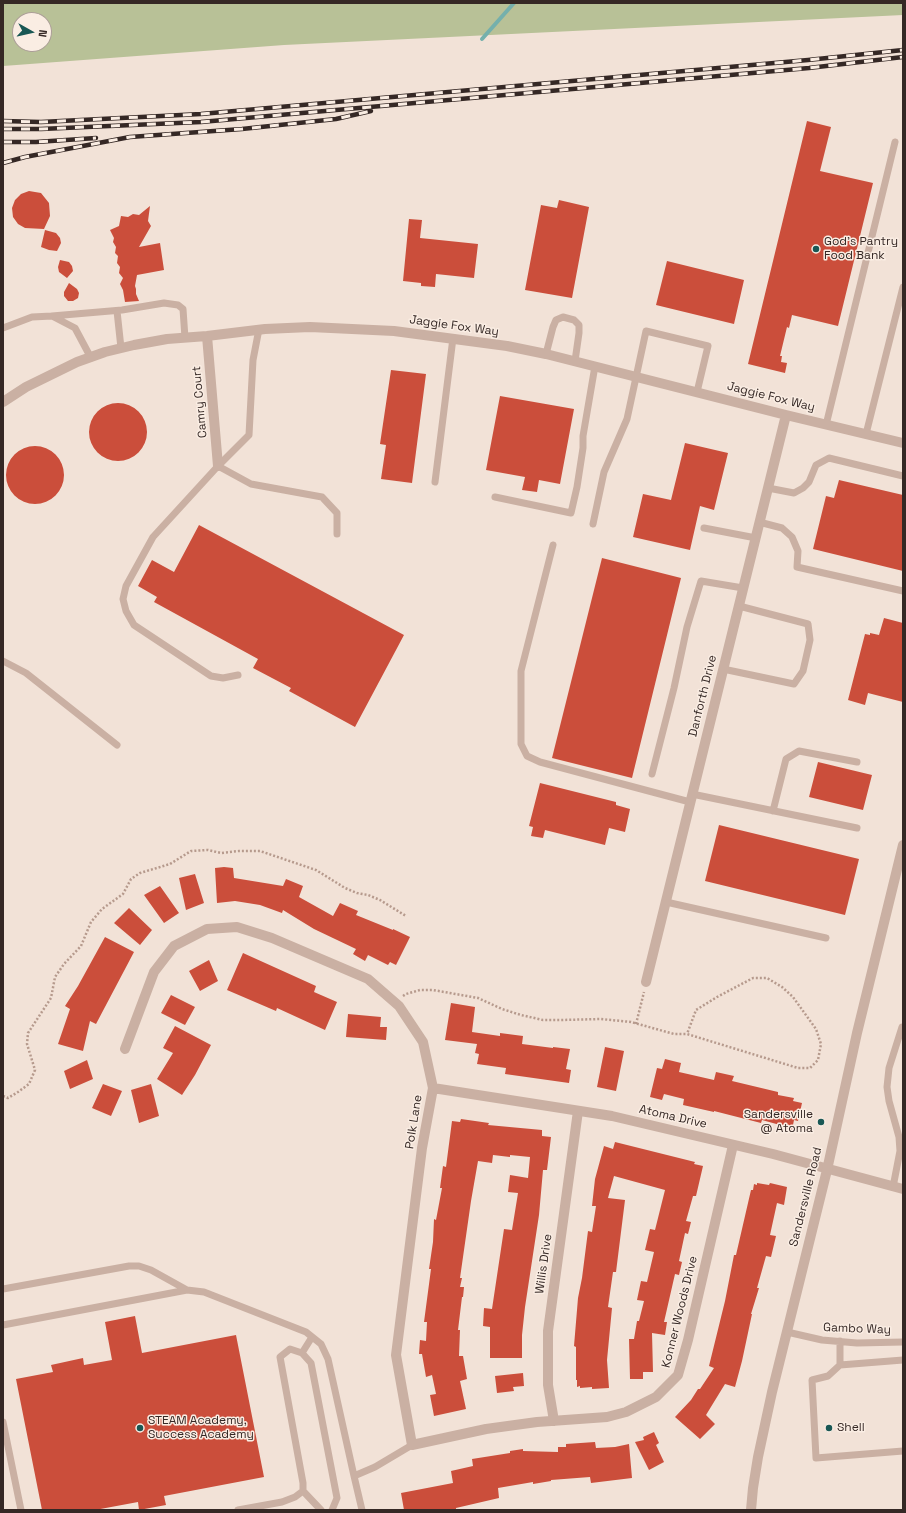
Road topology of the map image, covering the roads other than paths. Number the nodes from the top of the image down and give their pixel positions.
1 (895, 142) dead end
2 (903, 287) edge
3 (117, 311) junction
4 (52, 316) junction
5 (3, 328) edge
6 (259, 329) junction
7 (207, 336) junction
8 (185, 338) junction
9 (453, 338) junction
10 (121, 348) junction
11 (546, 354) junction
12 (91, 358) junction
13 (575, 361) junction
14 (595, 366) junction
15 (635, 376) junction
16 (696, 392) junction
17 (3, 402) edge
18 (786, 415) junction
19 (826, 424) junction
20 (866, 434) junction
21 (903, 443) edge
22 (218, 466) junction
23 (903, 476) edge
24 (435, 482) dead end
25 (768, 488) junction
26 (495, 497) dead end
27 (760, 522) junction
28 (593, 524) dead end
29 (704, 528) dead end
30 (337, 534) dead end
31 (756, 538) junction
32 (553, 545) dead end
33 (743, 588) junction
34 (903, 591) edge
35 (739, 606) junction
36 (3, 661) edge
37 (724, 669) junction
38 (238, 675) dead end
39 (117, 745) dead end
40 (857, 762) dead end
41 (652, 774) dead end
42 (691, 798) junction
43 (773, 811) junction
44 (856, 828) dead end
45 (903, 845) edge
46 (666, 902) junction
47 (826, 938) dead end
48 (646, 982) road end
49 (903, 1027) edge
50 (125, 1049) dead end
51 (433, 1088) junction
52 (578, 1111) junction
53 (733, 1145) junction
54 (827, 1170) junction
55 (898, 1188) edge
56 (3, 1289) edge
57 (187, 1290) junction
58 (3, 1325) edge
59 (787, 1332) junction
60 (312, 1337) junction
61 (840, 1341) junction
62 (903, 1342) edge
63 (302, 1353) junction
64 (903, 1360) edge
65 (840, 1365) junction
66 (554, 1421) junction
67 (3, 1422) edge
68 (412, 1444) junction
69 (903, 1451) edge
70 (354, 1476) junction
71 (303, 1491) junction
72 (21, 1510) edge
73 (238, 1510) edge
74 (321, 1510) edge
75 (332, 1510) edge
76 (362, 1510) edge
77 (751, 1510) edge

1 - 19 lane
2 - 20 lane
3 - 4 lane
3 - 8 lane
3 - 10 lane
4 - 5 lane
4 - 12 lane
6 - 7 street, Jaggie Fox Way
6 - 9 street, Jaggie Fox Way
6 - 22 lane
7 - 8 street, Jaggie Fox Way
7 - 22 street, Camry Court
8 - 10 street, Jaggie Fox Way
9 - 11 street, Jaggie Fox Way
9 - 24 lane
10 - 12 street, Jaggie Fox Way
11 - 13 street, Jaggie Fox Way
11 - 13 lane
12 - 17 street, Jaggie Fox Way
13 - 14 street, Jaggie Fox Way
14 - 15 street, Jaggie Fox Way
14 - 26 lane
15 - 16 street, Jaggie Fox Way
15 - 16 lane
15 - 28 lane
16 - 18 street, Jaggie Fox Way
18 - 19 street, Jaggie Fox Way
18 - 25 street, Danforth Drive
19 - 20 street, Jaggie Fox Way
20 - 21 street, Jaggie Fox Way
22 - 30 lane
22 - 38 lane
23 - 25 lane
25 - 27 street, Danforth Drive
27 - 31 street, Danforth Drive
27 - 34 lane
29 - 31 lane
31 - 33 street, Danforth Drive
32 - 42 lane
33 - 35 street, Danforth Drive
33 - 41 lane
35 - 37 street, Danforth Drive
35 - 37 lane
36 - 39 lane
37 - 42 street, Danforth Drive
40 - 43 lane
42 - 43 lane
42 - 46 street, Danforth Drive
43 - 44 lane
45 - 54 street, Sandersville Road
46 - 47 lane
46 - 48 street, Danforth Drive
49 - 55 lane
50 - 51 street, Polk Lane
51 - 52 street, Atoma Drive
51 - 68 street, Polk Lane
52 - 53 street, Atoma Drive
52 - 66 street, Willis Drive
53 - 54 street, Atoma Drive
53 - 66 street, Konner Woods Drive
54 - 55 street, Atoma Drive
54 - 59 street, Sandersville Road
56 - 57 lane
57 - 58 lane
57 - 60 lane
59 - 61 lane, Gambo Way
59 - 77 street, Sandersville Road
60 - 63 lane
60 - 70 lane
61 - 62 lane, Gambo Way
61 - 65 lane
63 - 71 lane
63 - 75 lane
64 - 65 lane
65 - 69 lane
66 - 68 street, Konner Woods Drive
67 - 72 lane
68 - 70 lane
70 - 76 lane
71 - 73 lane
71 - 74 lane

